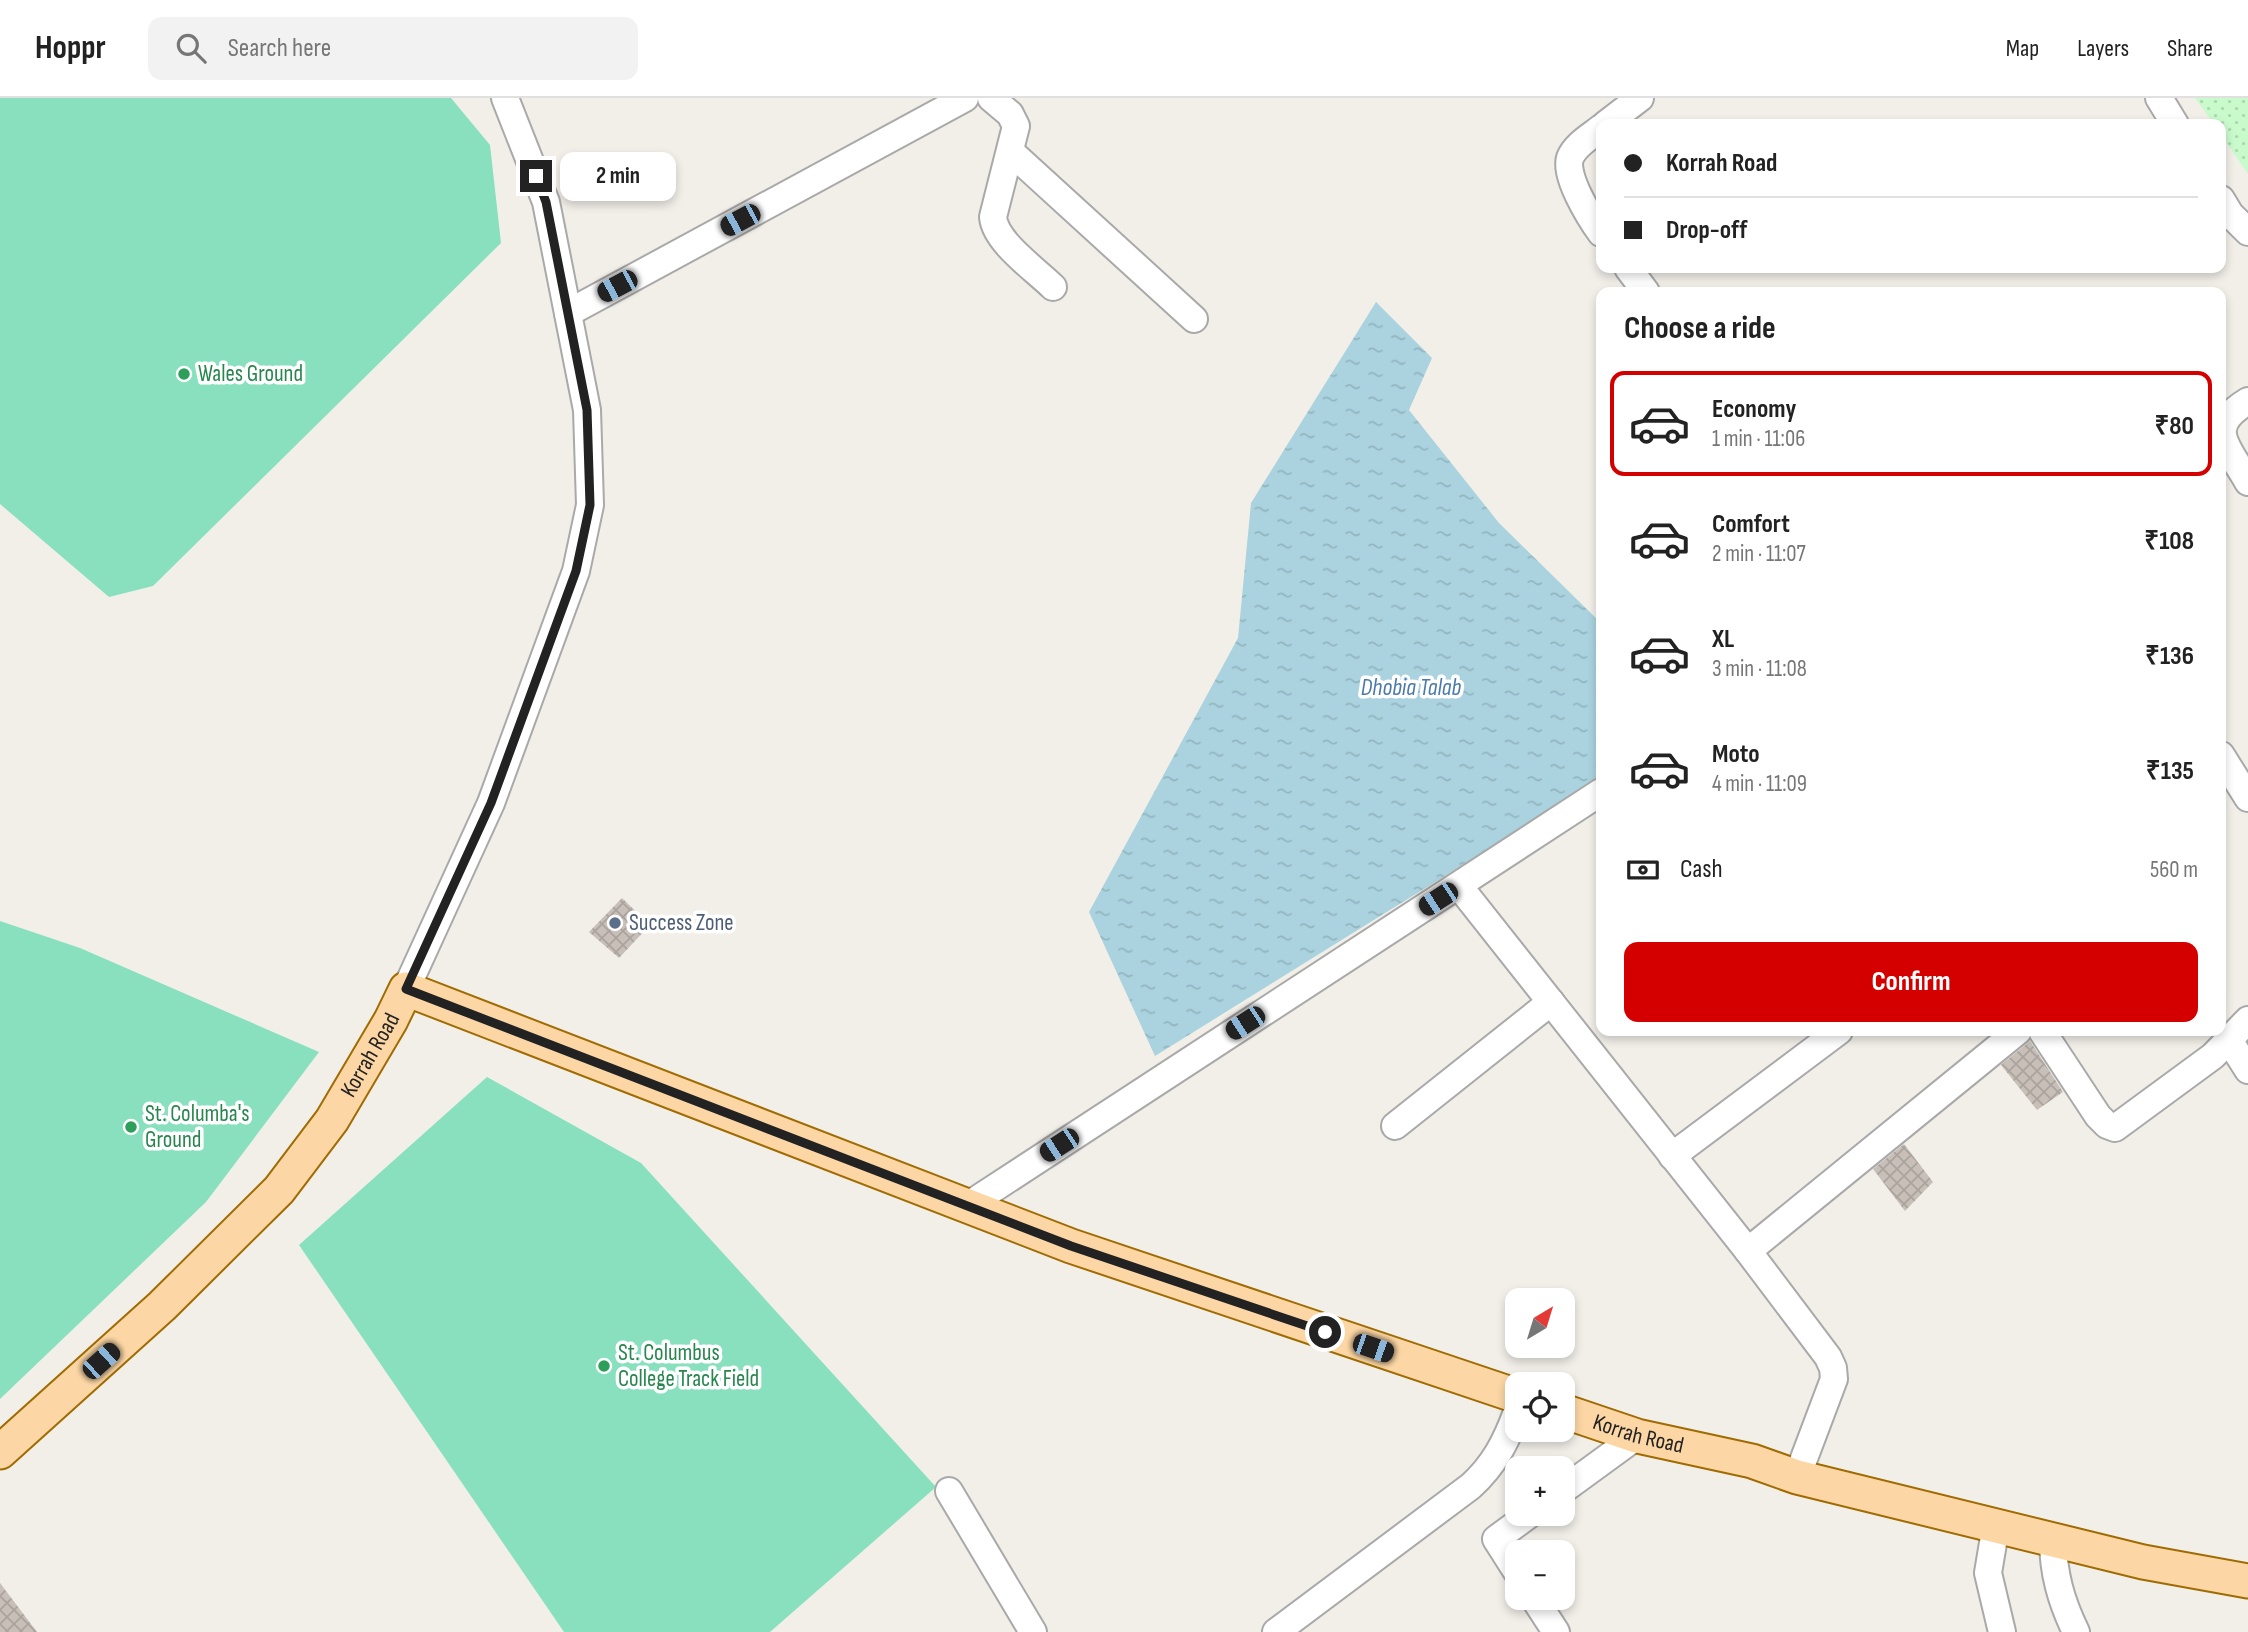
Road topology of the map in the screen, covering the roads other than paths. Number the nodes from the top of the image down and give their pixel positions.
1 (505, 98) edge
2 (965, 98) edge
3 (991, 98) edge
4 (1640, 98) edge
5 (2159, 98) edge
6 (1613, 119) edge
7 (2172, 119) edge
8 (1596, 132) edge
9 (1011, 152) junction
10 (2226, 208) edge
11 (1596, 226) edge
12 (2248, 232) edge
13 (1054, 286) dead end
14 (568, 313) junction
15 (1194, 319) dead end
16 (2248, 401) edge
17 (2226, 419) edge
18 (2226, 443) edge
19 (2248, 482) edge
20 (2226, 763) edge
21 (1596, 795) edge
22 (2248, 798) edge
23 (1459, 886) junction
24 (406, 989) junction
25 (1551, 1002) junction
26 (2248, 1020) edge
27 (1832, 1036) edge
28 (2012, 1036) edge
29 (2045, 1036) edge
30 (2229, 1040) junction
31 (2248, 1070) edge
32 (1395, 1126) dead end
33 (1672, 1156) junction
34 (967, 1206) junction
35 (1748, 1251) junction
36 (1505, 1392) edge
37 (1575, 1415) edge
38 (1637, 1436) junction
39 (1505, 1439) edge
40 (0, 1452) edge
41 (1797, 1477) junction
42 (1575, 1481) edge
43 (949, 1491) dead end
44 (1996, 1525) junction
45 (1514, 1526) edge
46 (2053, 1539) junction
47 (1505, 1553) edge
48 (2248, 1581) edge
49 (1542, 1610) edge
50 (1282, 1631) edge
51 (1033, 1632) edge
52 (1556, 1632) edge
53 (2002, 1632) edge
54 (2076, 1632) edge

1 - 14 street
2 - 14 street
3 - 9 street
4 - 6 street
5 - 7 street
8 - 11 street
9 - 13 street
9 - 15 street
10 - 12 street
14 - 24 street
16 - 17 street
18 - 19 street
20 - 22 street
21 - 23 street
23 - 25 street
23 - 34 street
24 - 34 main road, Korrah Road
24 - 40 main road, Korrah Road
25 - 32 street
25 - 33 street
26 - 30 street
27 - 33 street
28 - 35 street
29 - 30 street
30 - 31 street
33 - 35 street
34 - 36 main road, Korrah Road
35 - 41 street
37 - 38 main road, Korrah Road
38 - 41 main road, Korrah Road
38 - 42 street
39 - 50 street
41 - 44 main road, Korrah Road
43 - 51 street
44 - 46 main road, Korrah Road
44 - 53 street
45 - 47 street
46 - 48 main road, Korrah Road
46 - 54 street
49 - 52 street

